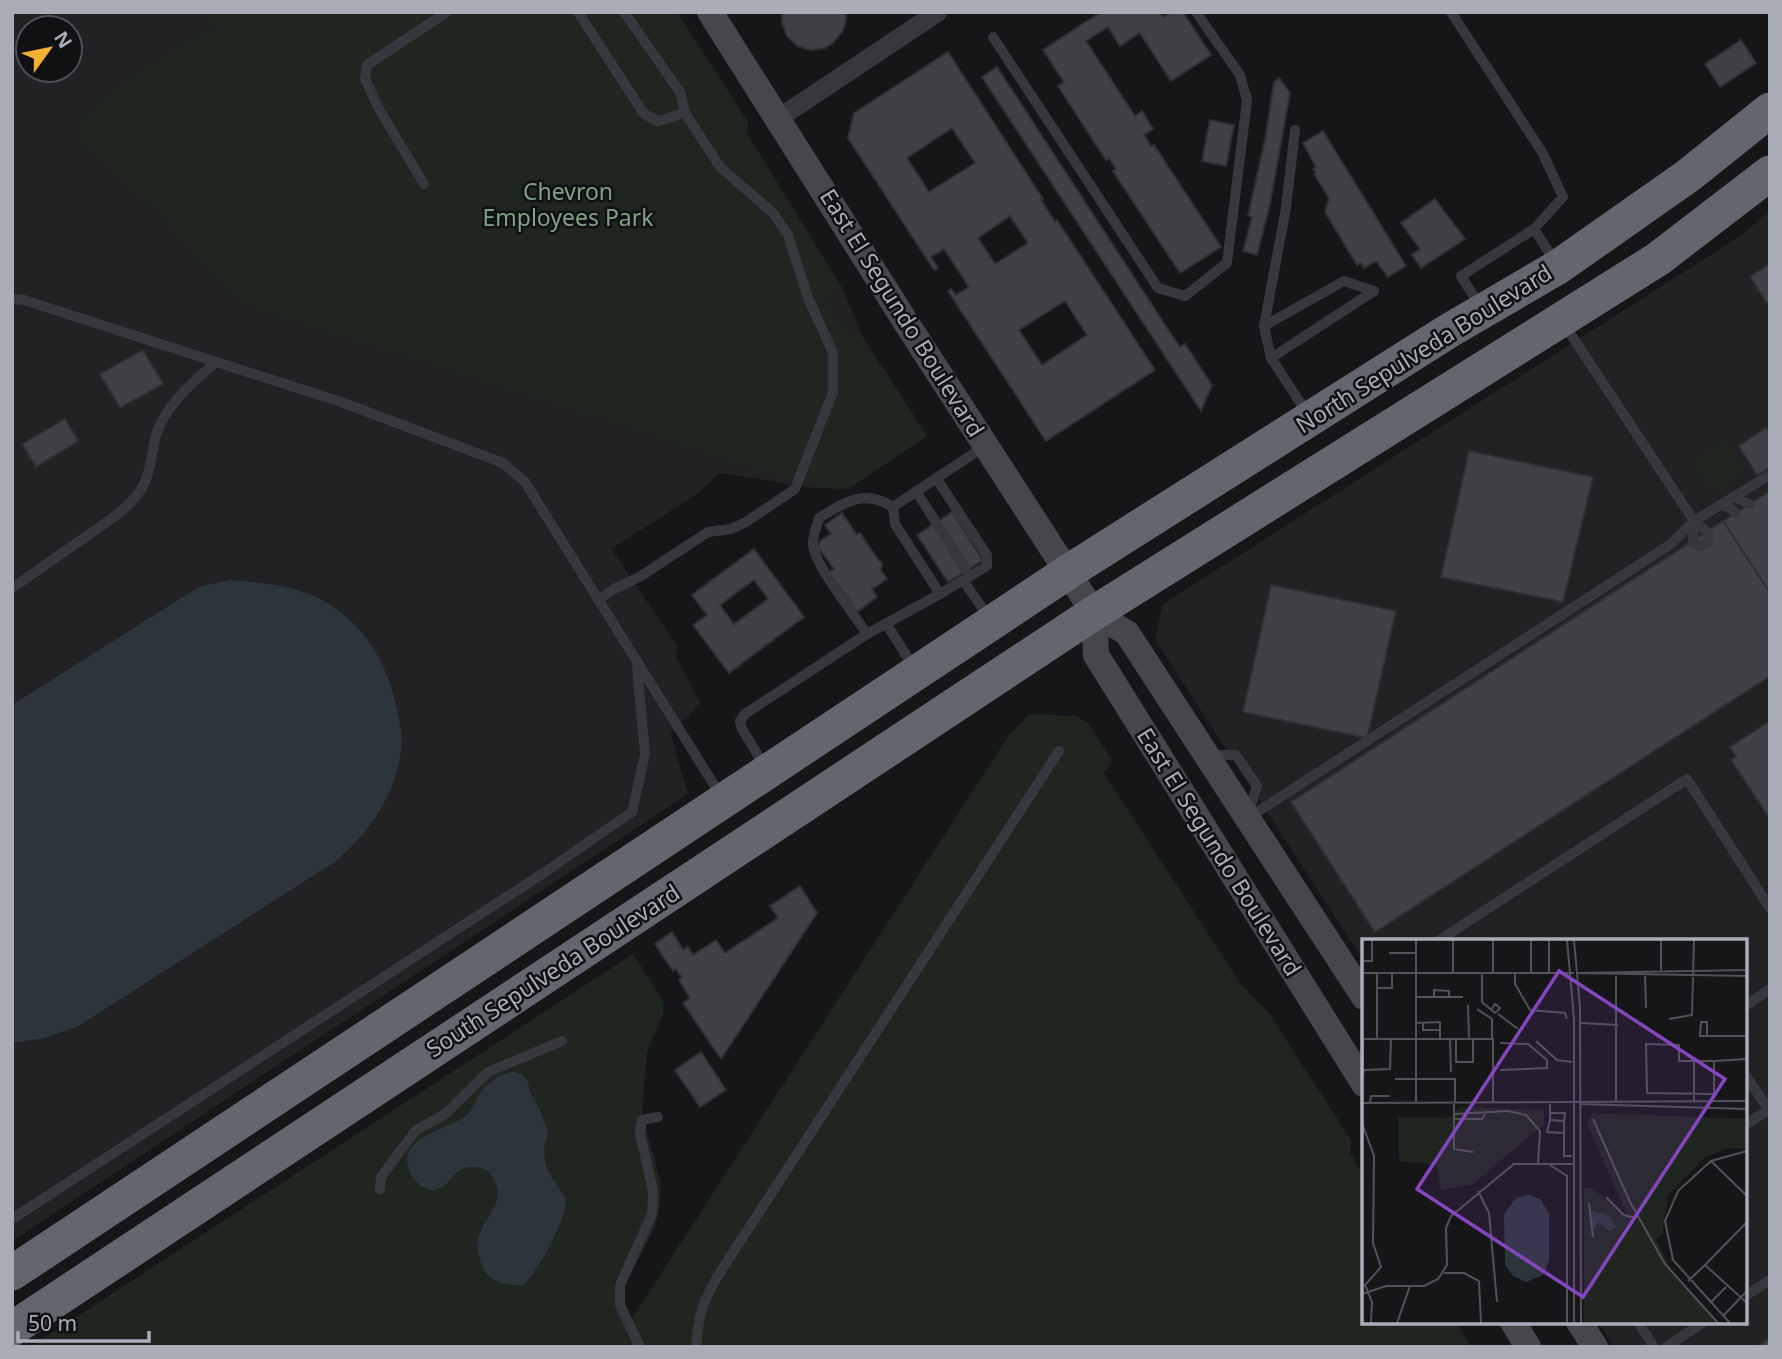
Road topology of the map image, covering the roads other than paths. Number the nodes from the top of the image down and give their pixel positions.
1 (447, 12) edge
2 (578, 12) edge
3 (624, 12) edge
4 (710, 12) edge
5 (938, 12) edge
6 (1196, 12) edge
7 (1451, 12) edge
8 (993, 37) dead end
9 (1770, 110) edge
10 (685, 113) junction
11 (779, 118) junction
12 (1295, 130) dead end
13 (1770, 173) edge
14 (424, 184) dead end
15 (1534, 229) junction
16 (1558, 267) junction
17 (12, 299) edge
18 (1483, 311) junction
19 (1562, 321) junction
20 (1264, 326) junction
21 (1270, 358) junction
22 (216, 362) junction
23 (1310, 419) junction
24 (986, 446) junction
25 (1770, 475) edge
26 (936, 478) junction
27 (916, 491) junction
28 (1733, 498) junction
29 (1750, 504) dead end
30 (1720, 505) junction
31 (893, 507) junction
32 (1736, 513) dead end
33 (1694, 522) junction
34 (1068, 572) junction
35 (967, 578) junction
36 (12, 588) edge
37 (940, 594) junction
38 (598, 600) junction
39 (1094, 613) junction
40 (992, 622) junction
41 (887, 625) junction
42 (867, 635) junction
43 (631, 652) junction
44 (918, 672) junction
45 (1059, 751) dead end
46 (779, 764) junction
47 (724, 801) junction
48 (1247, 818) junction
49 (673, 892) junction
50 (1770, 908) edge
51 (1441, 939) edge
52 (1770, 989) edge
53 (1362, 994) edge
54 (1747, 1005) edge
55 (562, 1041) dead end
56 (1747, 1077) edge
57 (1362, 1081) edge
58 (1769, 1111) edge
59 (658, 1117) dead end
60 (1747, 1124) edge
61 (380, 1189) dead end
62 (12, 1219) edge
63 (12, 1273) edge
64 (1770, 1280) edge
65 (1747, 1295) edge
66 (1514, 1324) edge
67 (1580, 1324) edge
68 (1639, 1324) edge
69 (1701, 1324) edge
70 (12, 1329) edge
71 (640, 1347) edge
72 (696, 1347) edge
73 (1528, 1347) edge
74 (1595, 1347) edge
75 (1654, 1347) edge
76 (1666, 1347) edge

1 - 14 lane
2 - 10 lane
3 - 10 lane
4 - 11 main road, East El Segundo Boulevard
5 - 11 street
6 - 8 lane
7 - 15 lane
9 - 16 highway, North Sepulveda Boulevard
10 - 38 lane
11 - 24 main road, East El Segundo Boulevard
12 - 20 lane
13 - 19 highway
15 - 16 lane
15 - 18 lane
16 - 18 highway, North Sepulveda Boulevard
17 - 22 lane
18 - 23 highway, North Sepulveda Boulevard
19 - 33 lane
19 - 39 highway
20 - 21 lane
20 - 21 lane
21 - 23 lane
22 - 36 lane
22 - 38 lane
23 - 34 highway, North Sepulveda Boulevard
24 - 26 lane
24 - 34 main road, East El Segundo Boulevard
25 - 28 lane
26 - 27 lane
26 - 35 lane
27 - 31 lane
27 - 35 lane
28 - 29 lane
28 - 30 lane
30 - 32 lane
30 - 33 lane
31 - 37 lane
31 - 42 lane
33 - 48 lane
34 - 39 main road, East El Segundo Boulevard
34 - 40 highway, South Sepulveda Boulevard
35 - 37 lane
35 - 40 lane
37 - 41 lane
38 - 43 lane
39 - 48 main road, East El Segundo Boulevard
39 - 49 highway, South Sepulveda Boulevard
39 - 57 main road, East El Segundo Boulevard
40 - 44 highway, South Sepulveda Boulevard
41 - 42 lane
41 - 44 lane
42 - 46 lane
43 - 47 lane
43 - 62 lane
44 - 46 highway, South Sepulveda Boulevard
45 - 72 lane
46 - 47 highway, South Sepulveda Boulevard
46 - 49 highway
47 - 63 highway, South Sepulveda Boulevard
48 - 53 main road, East El Segundo Boulevard
49 - 70 highway, South Sepulveda Boulevard
50 - 51 lane
52 - 54 lane
55 - 61 lane
56 - 58 lane
58 - 60 lane
59 - 71 lane
64 - 65 lane
66 - 73 main road
67 - 74 main road
68 - 75 lane
69 - 76 lane

